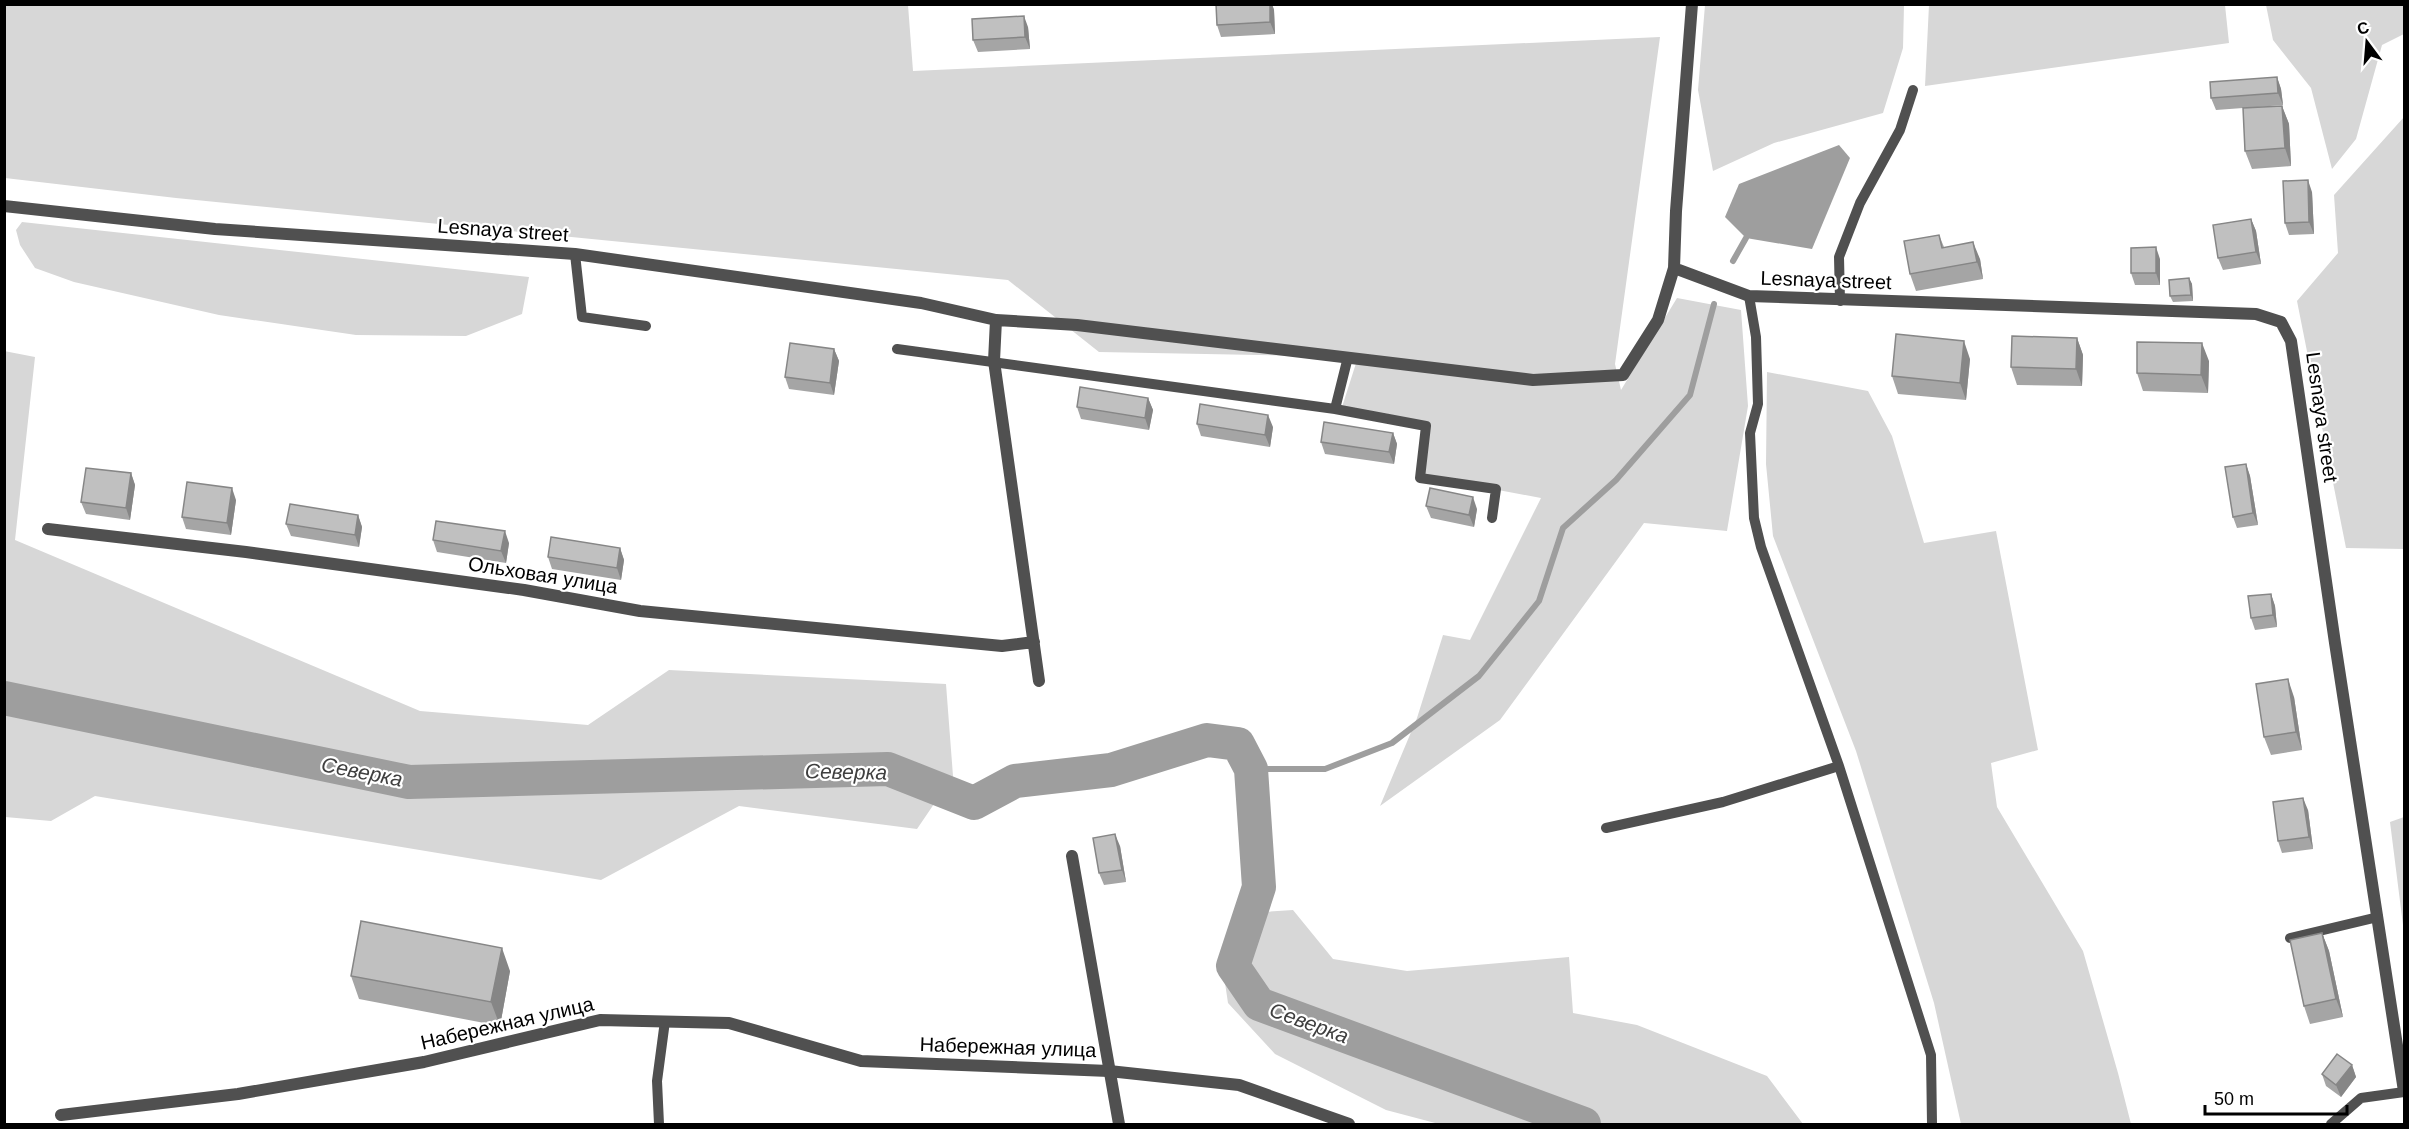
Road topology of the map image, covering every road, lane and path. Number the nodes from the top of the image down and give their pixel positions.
1 (1692, 4) edge
2 (1912, 90) dead end
3 (4, 206) edge
4 (574, 254) junction
5 (1674, 268) junction
6 (1749, 296) junction
7 (1840, 301) junction
8 (996, 320) junction
9 (646, 326) dead end
10 (897, 349) dead end
11 (1348, 357) junction
12 (994, 361) junction
13 (1335, 409) junction
14 (1492, 518) dead end
15 (48, 529) dead end
16 (1034, 642) junction
17 (1039, 681) dead end
18 (1839, 766) junction
19 (1606, 828) dead end
20 (1072, 856) dead end
21 (2378, 917) junction
22 (2290, 938) edge
23 (665, 1021) junction
24 (1109, 1071) junction
25 (2404, 1092) edge
26 (61, 1115) dead end
27 (659, 1125) edge
28 (1119, 1125) edge
29 (1349, 1125) edge
30 (1932, 1125) edge
31 (2331, 1125) edge

1 - 5 street
2 - 7 lane
3 - 4 street, Lesnaya street
4 - 8 street, Lesnaya street
4 - 9 lane
5 - 6 street, Lesnaya street
5 - 11 street, Lesnaya street
6 - 7 street, Lesnaya street
6 - 18 lane
7 - 21 street, Lesnaya street
8 - 11 street, Lesnaya street
8 - 12 street
10 - 12 lane
11 - 13 lane
12 - 13 lane
12 - 16 street
13 - 14 lane
15 - 16 street, Ольховая улица
16 - 17 street
18 - 19 lane
18 - 30 lane
20 - 24 street
21 - 22 lane
21 - 25 street, Lesnaya street
23 - 24 street, Набережная улица
23 - 26 street, Набережная улица
23 - 27 lane
24 - 28 street
24 - 29 street, Набережная улица
25 - 31 lane

